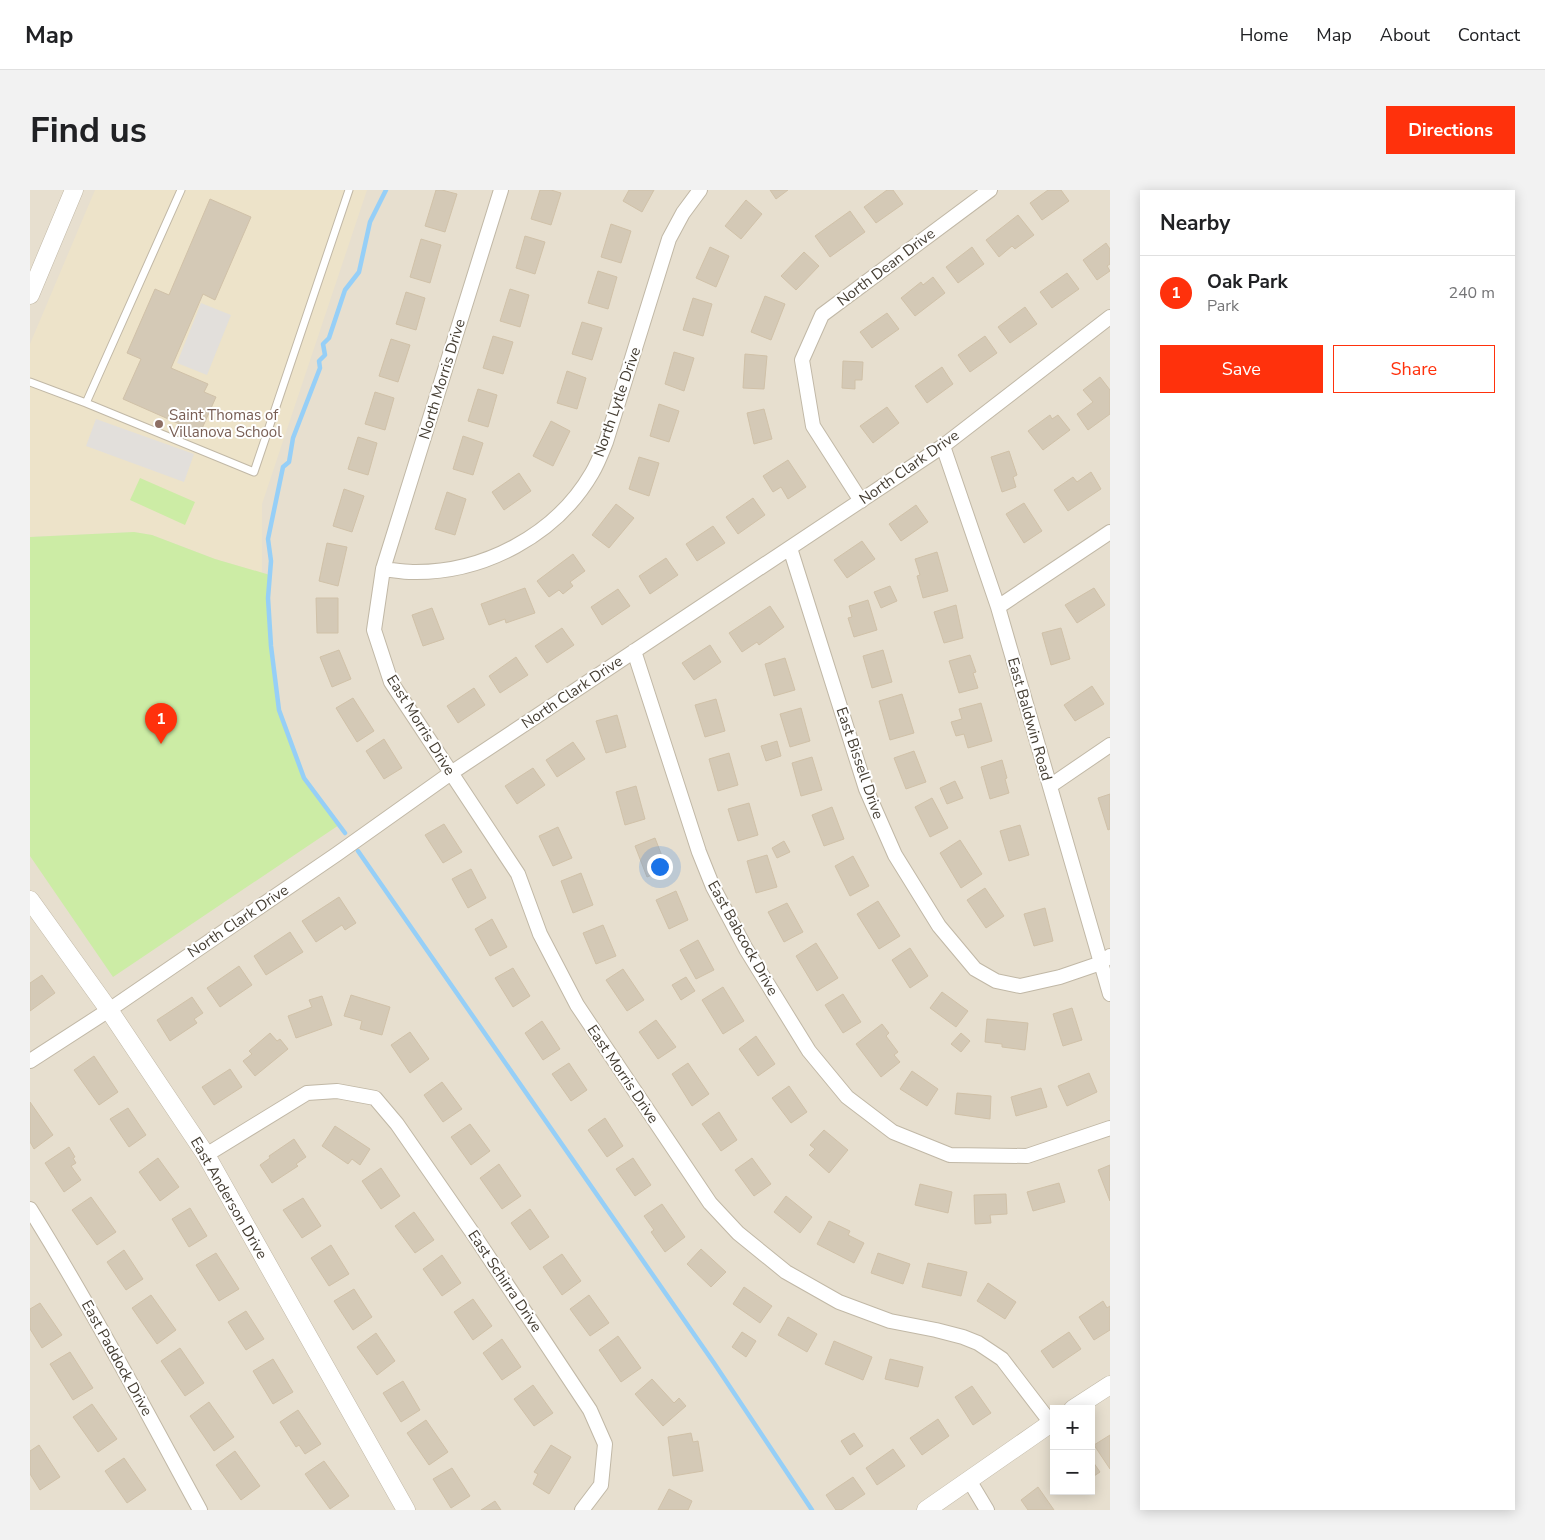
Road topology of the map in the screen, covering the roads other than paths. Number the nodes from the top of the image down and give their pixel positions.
1 (74, 190) edge
2 (182, 190) edge
3 (349, 190) edge
4 (501, 190) edge
5 (700, 190) edge
6 (990, 190) edge
7 (30, 295) edge
8 (1110, 317) edge
9 (30, 382) edge
10 (86, 403) junction
11 (943, 446) junction
12 (860, 501) junction
13 (1110, 532) edge
14 (790, 548) junction
15 (383, 569) junction
16 (998, 607) junction
17 (634, 651) junction
18 (1110, 745) edge
19 (451, 773) junction
20 (1050, 786) junction
21 (30, 900) edge
22 (1105, 960) edge
23 (1110, 994) edge
24 (109, 1010) junction
25 (30, 1061) edge
26 (1110, 1128) edge
27 (206, 1155) junction
28 (30, 1209) edge
29 (1110, 1385) edge
30 (1079, 1405) edge
31 (1050, 1419) edge
32 (1050, 1423) edge
33 (969, 1480) junction
34 (200, 1510) edge
35 (406, 1510) edge
36 (582, 1510) edge
37 (926, 1510) edge
38 (987, 1510) edge

1 - 7 street
2 - 10 lane
3 - 10 lane
4 - 15 street, North Morris Drive
5 - 15 street, North Lytle Drive
6 - 12 street, North Dean Drive
8 - 11 street, North Clark Drive
9 - 10 lane
11 - 12 street, North Clark Drive
11 - 16 street, East Baldwin Road
12 - 14 street, North Clark Drive
13 - 16 street
14 - 17 street, North Clark Drive
14 - 22 street, East Bissell Drive
15 - 19 street, East Morris Drive
16 - 20 street, East Baldwin Road
17 - 19 street, North Clark Drive
17 - 26 street, East Babcock Drive
18 - 20 street
19 - 24 street, North Clark Drive
19 - 31 street, East Morris Drive
20 - 22 street, East Baldwin Road
21 - 24 street, East Anderson Drive
22 - 23 street, East Baldwin Road
24 - 25 street, North Clark Drive
24 - 27 street, East Anderson Drive
27 - 35 street, East Anderson Drive
27 - 36 street, East Schirra Drive
28 - 34 street, East Paddock Drive
29 - 30 street
32 - 33 street
33 - 37 street
33 - 38 street

